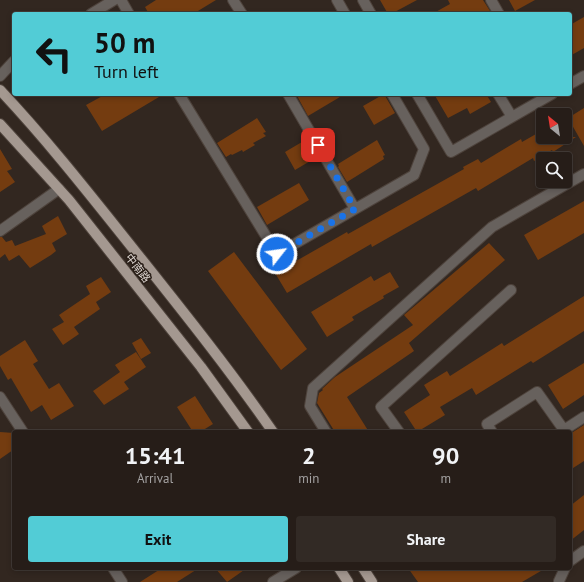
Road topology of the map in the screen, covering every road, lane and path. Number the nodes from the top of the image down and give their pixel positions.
1 (114, 0) edge
2 (121, 0) edge
3 (233, 0) edge
4 (337, 0) edge
5 (363, 0) edge
6 (491, 0) edge
7 (94, 12) edge
8 (128, 12) edge
9 (241, 12) edge
10 (344, 12) edge
11 (370, 12) edge
12 (498, 12) edge
13 (12, 63) edge
14 (0, 76) edge
15 (584, 76) edge
16 (572, 83) edge
17 (0, 90) edge
18 (180, 96) edge
19 (289, 96) edge
20 (393, 96) edge
21 (418, 96) edge
22 (499, 96) edge
23 (549, 96) edge
24 (512, 117) junction
25 (0, 124) edge
26 (584, 174) edge
27 (59, 189) junction
28 (355, 209) junction
29 (0, 231) edge
30 (512, 290) dead end
31 (0, 397) edge
32 (584, 417) edge
33 (22, 430) edge
34 (247, 430) edge
35 (272, 430) edge
36 (325, 430) edge
37 (398, 430) edge
38 (491, 430) edge
39 (564, 430) edge
40 (564, 430) edge
41 (584, 551) edge
42 (572, 560) edge
43 (114, 570) edge
44 (293, 570) edge
45 (340, 570) edge
46 (364, 570) edge
47 (564, 570) edge
48 (122, 582) edge
49 (274, 582) edge
50 (348, 582) edge
51 (372, 582) edge
52 (561, 582) edge

1 - 7 street
2 - 8 street
3 - 9 street
4 - 10 street
5 - 11 street
6 - 12 street
13 - 14 street
15 - 16 street
17 - 35 main road
18 - 28 street
19 - 28 street
20 - 28 street
21 - 24 street
22 - 24 street
23 - 24 street
25 - 27 main road, 中南路
26 - 36 street
27 - 29 street
27 - 34 main road, 中南路
30 - 37 street
31 - 33 street
32 - 40 street
38 - 39 street
41 - 42 street
43 - 48 street
44 - 49 street
45 - 50 main road
46 - 51 main road
47 - 52 street

